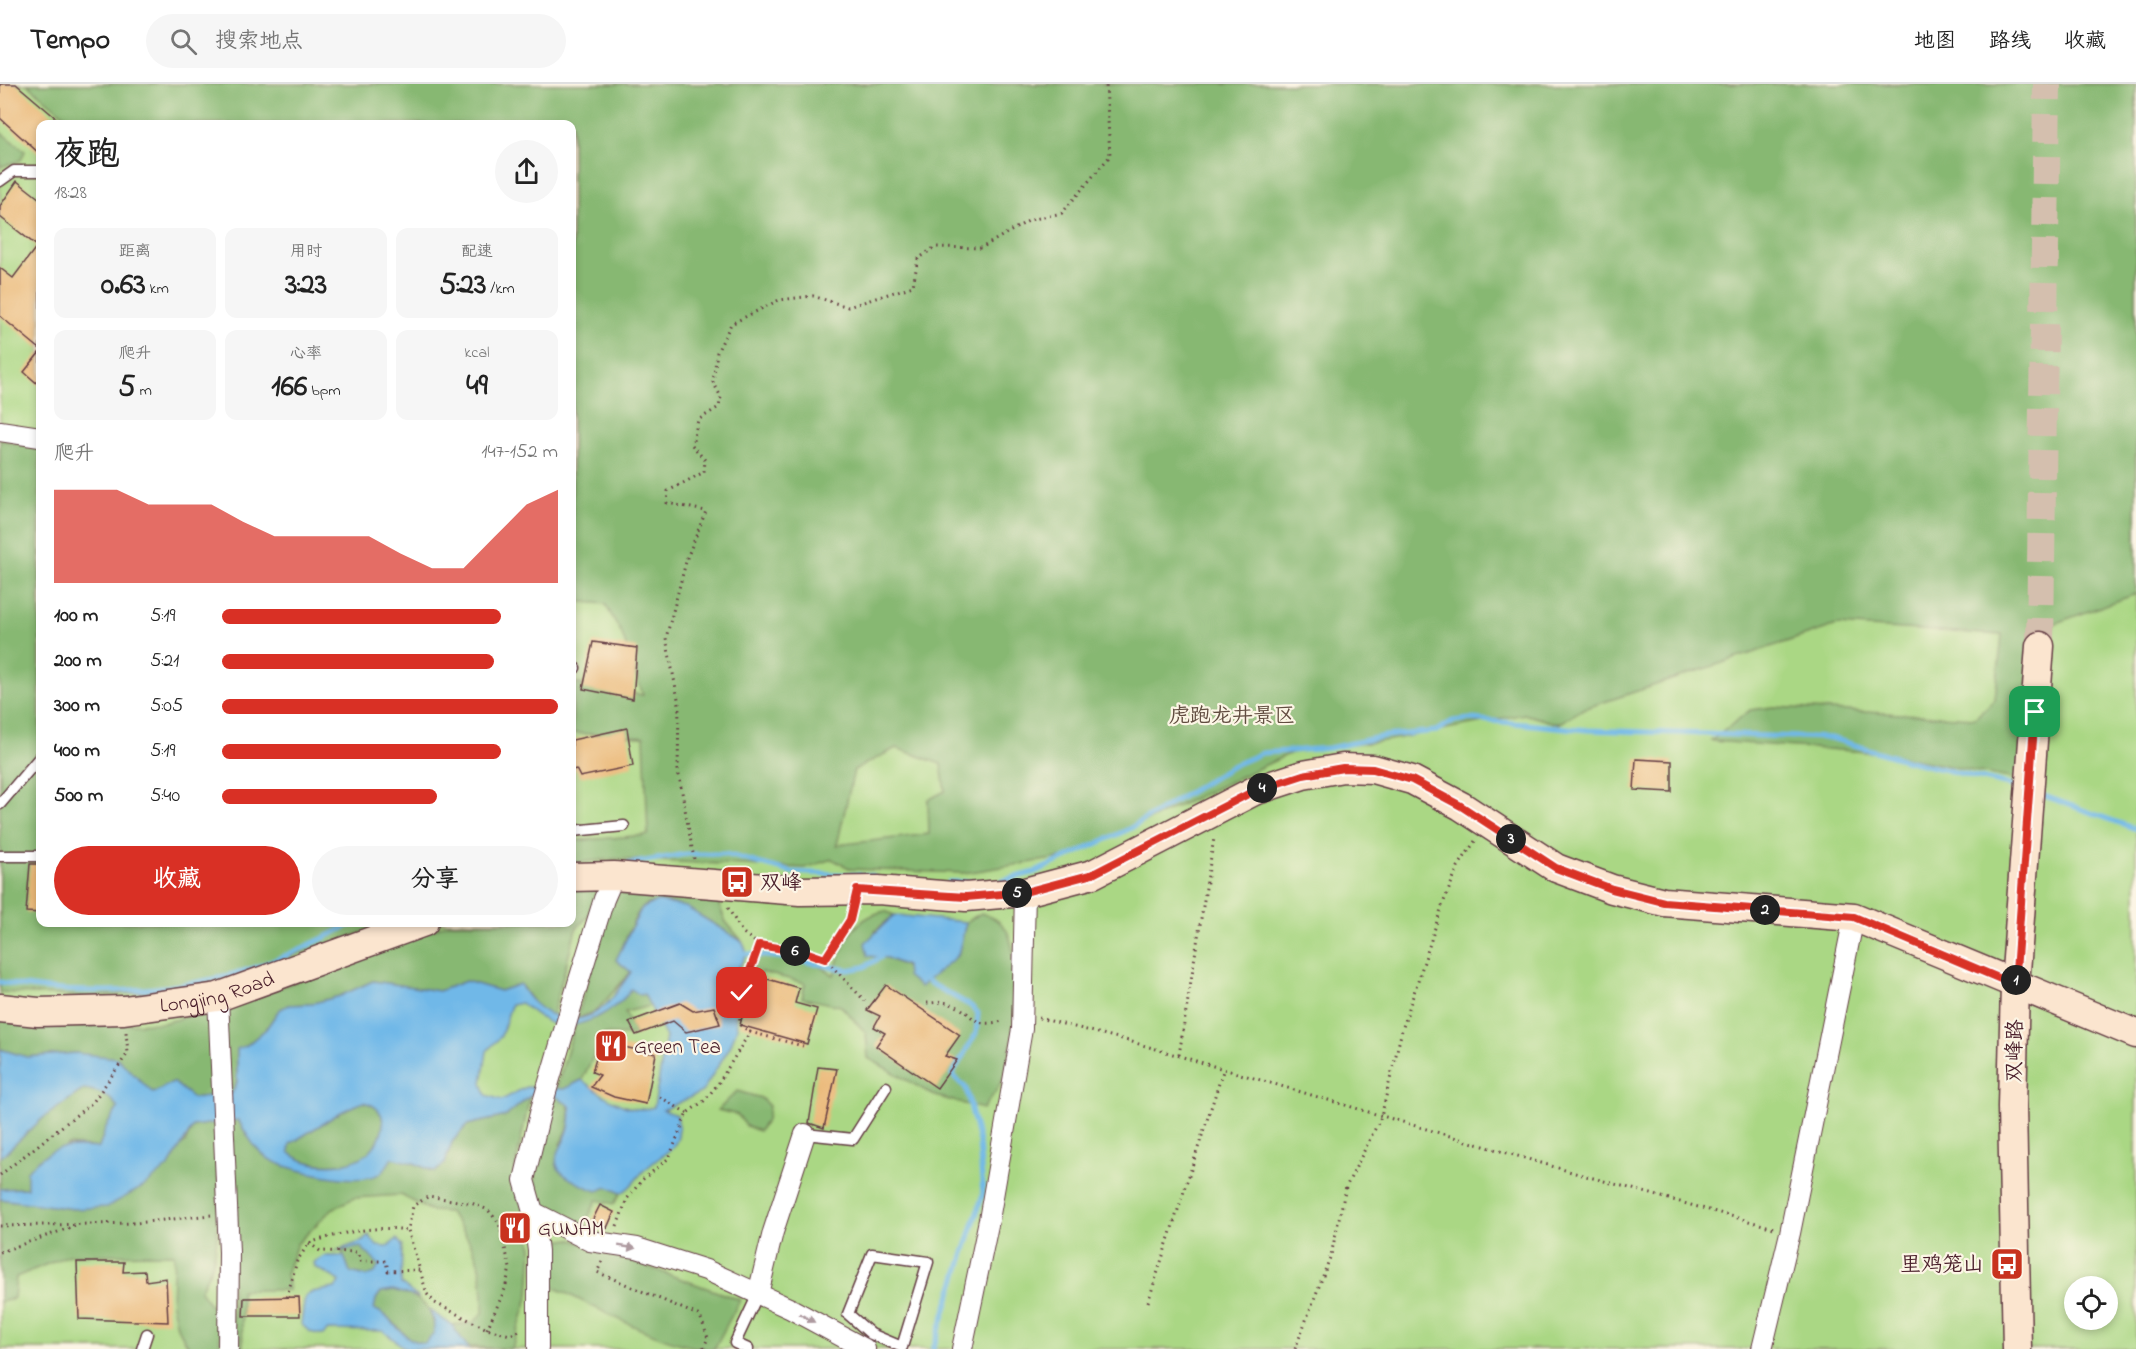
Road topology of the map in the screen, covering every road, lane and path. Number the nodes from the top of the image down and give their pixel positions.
1 (1106, 84) edge
2 (36, 171) edge
3 (0, 181) edge
4 (0, 431) edge
5 (36, 436) edge
6 (2040, 646) tunnel mouth
7 (36, 762) edge
8 (0, 804) edge
9 (1220, 807) junction
10 (1486, 823) junction
11 (624, 826) dead end
12 (576, 831) edge
13 (0, 856) edge
14 (36, 856) edge
15 (707, 875) junction
16 (614, 876) junction
17 (576, 878) edge
18 (857, 890) junction
19 (1025, 892) junction
20 (1854, 917) junction
21 (398, 927) edge
22 (383, 930) edge
23 (759, 945) junction
24 (825, 959) junction
25 (2015, 985) junction
26 (218, 997) junction
27 (740, 1001) junction
28 (865, 1001) dead end
29 (927, 1003) dead end
30 (0, 1008) edge
31 (1022, 1015) junction
32 (717, 1016) dead end
33 (750, 1032) junction
34 (2136, 1034) edge
35 (803, 1046) dead end
36 (128, 1053) dead end
37 (1179, 1055) junction
38 (1224, 1068) junction
39 (886, 1087) dead end
40 (660, 1097) dead end
41 (687, 1113) junction
42 (1382, 1117) junction
43 (805, 1134) joint
44 (0, 1175) edge
45 (533, 1212) junction
46 (228, 1214) junction
47 (80, 1224) junction
48 (0, 1226) edge
49 (408, 1230) junction
50 (1790, 1233) junction
51 (309, 1243) junction
52 (610, 1244) junction
53 (0, 1252) edge
54 (420, 1270) junction
55 (758, 1294) junction
56 (287, 1297) dead end
57 (1148, 1302) dead end
58 (526, 1328) dead end
59 (487, 1329) junction
60 (147, 1334) dead end
61 (867, 1344) edge
62 (142, 1349) edge
63 (228, 1349) edge
64 (538, 1349) edge
65 (703, 1349) edge
66 (748, 1349) edge
67 (963, 1349) edge
68 (1295, 1349) edge
69 (1762, 1349) edge
70 (2017, 1349) edge

1 - 15 path
2 - 3 lane
4 - 5 street
6 - 25 street, 双峰路
7 - 8 lane
9 - 10 street
9 - 19 street
9 - 37 path
10 - 20 street
10 - 42 path
11 - 12 lane
13 - 14 lane
15 - 16 street
15 - 18 street
15 - 23 path
16 - 17 street
16 - 45 street
18 - 19 street
18 - 24 path
19 - 31 street
20 - 25 street
20 - 50 street
21 - 22 street, Longjing Road
22 - 26 street, Longjing Road
23 - 24 path
23 - 27 path
24 - 28 path
25 - 34 street
25 - 70 street, 双峰路
26 - 30 street, Longjing Road
26 - 46 street
27 - 32 path
27 - 33 path
29 - 31 path
31 - 37 path
31 - 67 street
33 - 35 path
33 - 41 path
36 - 44 path
37 - 38 path
38 - 42 path
38 - 57 path
39 - 43 lane
40 - 41 path
41 - 52 path
42 - 50 path
42 - 68 path
43 - 55 street
45 - 52 street
45 - 64 street
46 - 47 path
46 - 63 street
47 - 48 path
47 - 53 path
49 - 51 path
49 - 54 path
49 - 59 path
50 - 69 street
51 - 54 path
51 - 56 path
52 -> 55 street
52 - 65 path
54 - 59 path
55 -> 61 street
55 - 66 lane
58 - 59 path
60 - 62 lane
61 - 61 lane

